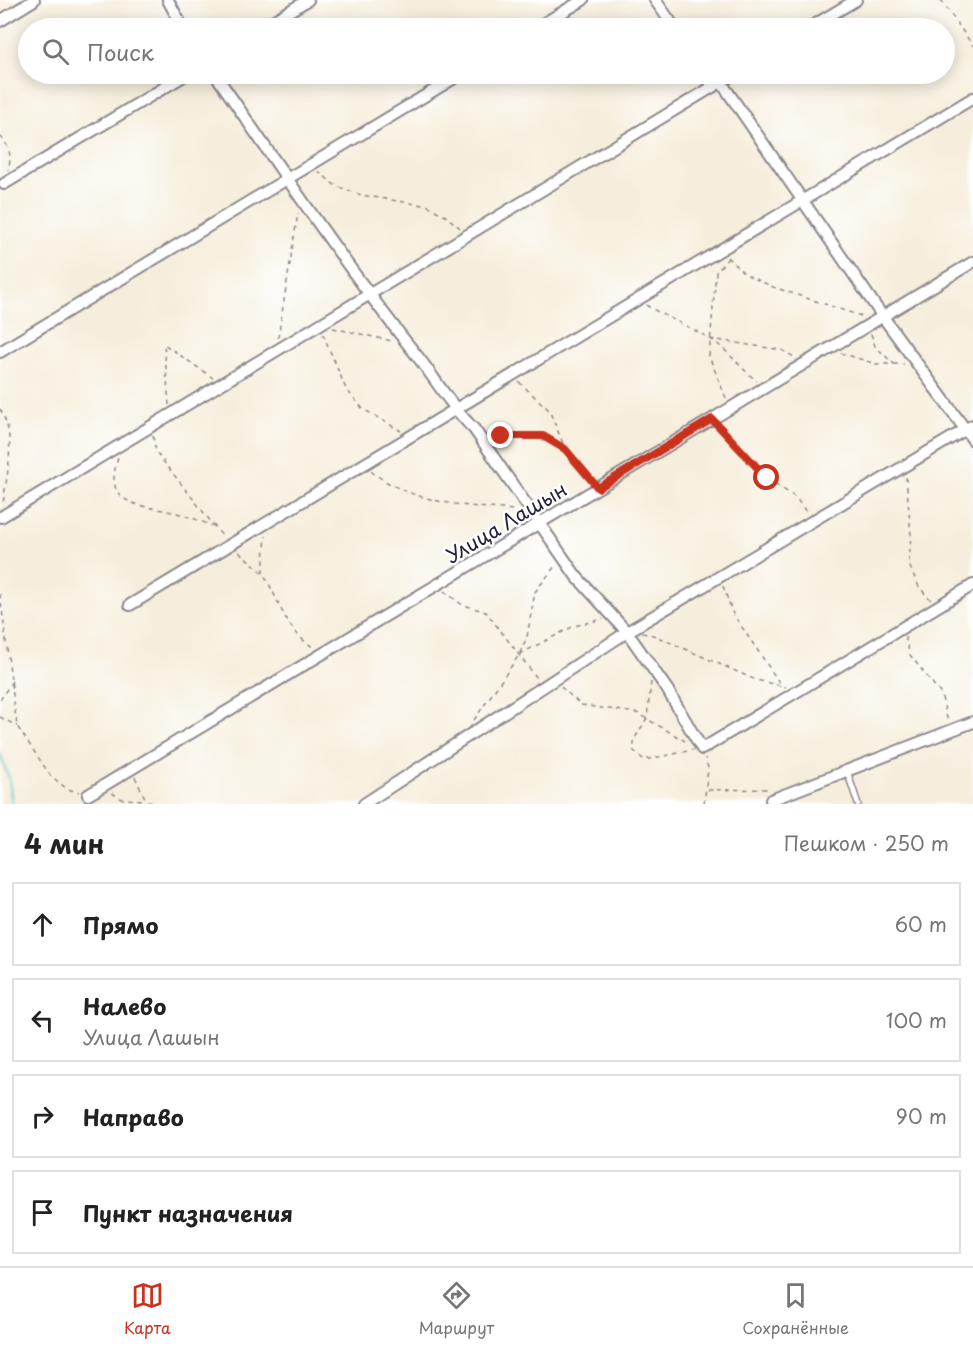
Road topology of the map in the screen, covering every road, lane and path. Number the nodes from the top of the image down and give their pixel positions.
1 (34, 0) edge
2 (168, 0) edge
3 (308, 0) edge
4 (583, 0) edge
5 (655, 0) edge
6 (856, 0) edge
7 (940, 0) edge
8 (178, 18) edge
9 (278, 18) edge
10 (553, 18) edge
11 (668, 18) edge
12 (825, 18) edge
13 (953, 18) edge
14 (0, 21) edge
15 (955, 21) edge
16 (973, 46) edge
17 (170, 84) edge
18 (222, 84) edge
19 (444, 84) edge
20 (717, 84) joint
21 (973, 98) edge
22 (0, 136) edge
23 (310, 165) junction
24 (287, 178) junction
25 (4, 184) joint
26 (301, 197) junction
27 (802, 200) junction
28 (467, 235) junction
29 (724, 254) junction
30 (973, 262) edge
31 (369, 295) junction
32 (637, 300) junction
33 (879, 319) junction
34 (319, 325) junction
35 (710, 339) junction
36 (408, 344) junction
37 (829, 349) junction
38 (276, 351) junction
39 (0, 352) edge
40 (805, 363) junction
41 (894, 364) junction
42 (917, 364) junction
43 (513, 375) junction
44 (222, 384) junction
45 (765, 387) junction
46 (0, 409) edge
47 (730, 409) junction
48 (454, 410) junction
49 (170, 415) junction
50 (712, 419) junction
51 (969, 428) edge
52 (474, 429) junction
53 (411, 436) junction
54 (973, 440) edge
55 (124, 443) junction
56 (565, 449) junction
57 (363, 464) junction
58 (907, 464) junction
59 (598, 488) junction
60 (530, 510) junction
61 (2, 517) joint
62 (812, 521) junction
63 (541, 522) junction
64 (266, 523) junction
65 (213, 526) dead end
66 (562, 557) junction
67 (263, 574) dead end
68 (720, 576) junction
69 (436, 585) junction
70 (973, 585) edge
71 (0, 594) edge
72 (130, 605) dead end
73 (937, 607) junction
74 (612, 618) junction
75 (902, 628) junction
76 (627, 632) junction
77 (519, 655) junction
78 (652, 671) junction
79 (12, 680) junction
80 (554, 680) junction
81 (781, 686) junction
82 (544, 687) junction
83 (800, 690) junction
84 (0, 700) edge
85 (0, 717) edge
86 (647, 718) junction
87 (973, 722) edge
88 (471, 723) dead end
89 (17, 726) junction
90 (951, 731) junction
91 (702, 748) junction
92 (134, 767) junction
93 (847, 771) junction
94 (100, 788) junction
95 (707, 790) junction
96 (88, 795) joint
97 (771, 795) joint
98 (146, 800) junction
99 (154, 804) edge
100 (364, 804) edge
101 (704, 804) edge
102 (858, 804) edge

1 - 14 street
2 - 8 street
3 - 9 street
4 - 10 street
5 - 11 street
6 - 12 street
7 - 13 path
15 - 16 path
17 - 25 street
18 - 24 street
19 - 23 street
20 - 27 street
20 - 28 street
21 - 27 street
22 - 25 path
23 - 24 street
23 - 28 path
24 - 26 street
24 - 39 street
26 - 31 street
26 - 38 path
27 - 29 street
27 - 33 street
28 - 31 street
29 - 32 street
29 - 33 path
29 - 35 path
30 - 33 street, Улица Лашын
31 - 34 street
31 - 36 street
32 - 35 path
32 - 43 street
33 - 37 street, Улица Лашын
33 - 41 path
33 - 42 street
34 - 36 path
34 - 38 street
34 - 53 path
35 - 40 path
35 - 45 path
35 - 47 path
36 - 48 street
37 - 40 street, Улица Лашын
37 - 41 path
38 - 44 street
40 - 45 street, Улица Лашын
41 - 42 path
42 - 51 street
43 - 48 street
43 - 56 path
44 - 49 street
44 - 49 path
45 - 47 street, Улица Лашын
46 - 61 path
47 - 50 street, Улица Лашын
48 - 52 street
48 - 53 street
49 - 55 street
50 - 59 street, Улица Лашын
50 - 62 path
51 - 54 street
51 - 58 street
52 - 56 path
52 - 60 street
53 - 57 street
55 - 61 street
55 - 65 path
56 - 59 path
57 - 60 path
57 - 64 street
58 - 62 street
58 - 73 path
59 - 63 street, Улица Лашын
60 - 63 street
62 - 68 street
63 - 66 street
63 - 69 street, Улица Лашын
64 - 67 path
64 - 72 street
66 - 74 street
66 - 77 path
68 - 76 street
68 - 81 path
69 - 77 path
69 - 92 street, Улица Лашын
70 - 73 street
71 - 79 path
73 - 75 street
74 - 76 street
74 - 77 path
75 - 83 street
75 - 90 path
76 - 78 street
76 - 80 street
76 - 81 path
77 - 82 path
77 - 88 path
78 - 86 path
78 - 91 street
79 - 84 path
79 - 89 path
80 - 82 street
80 - 86 path
81 - 83 path
82 - 100 street
83 - 91 street
85 - 89 path
86 - 91 path
86 - 91 path
87 - 90 street
89 - 96 path
90 - 93 street
91 - 95 path
92 - 94 street, Улица Лашын
92 - 98 path
93 - 97 street
93 - 102 lane
94 - 96 street, Улица Лашын
94 - 98 path
95 - 97 path
95 - 101 path
98 - 99 path

